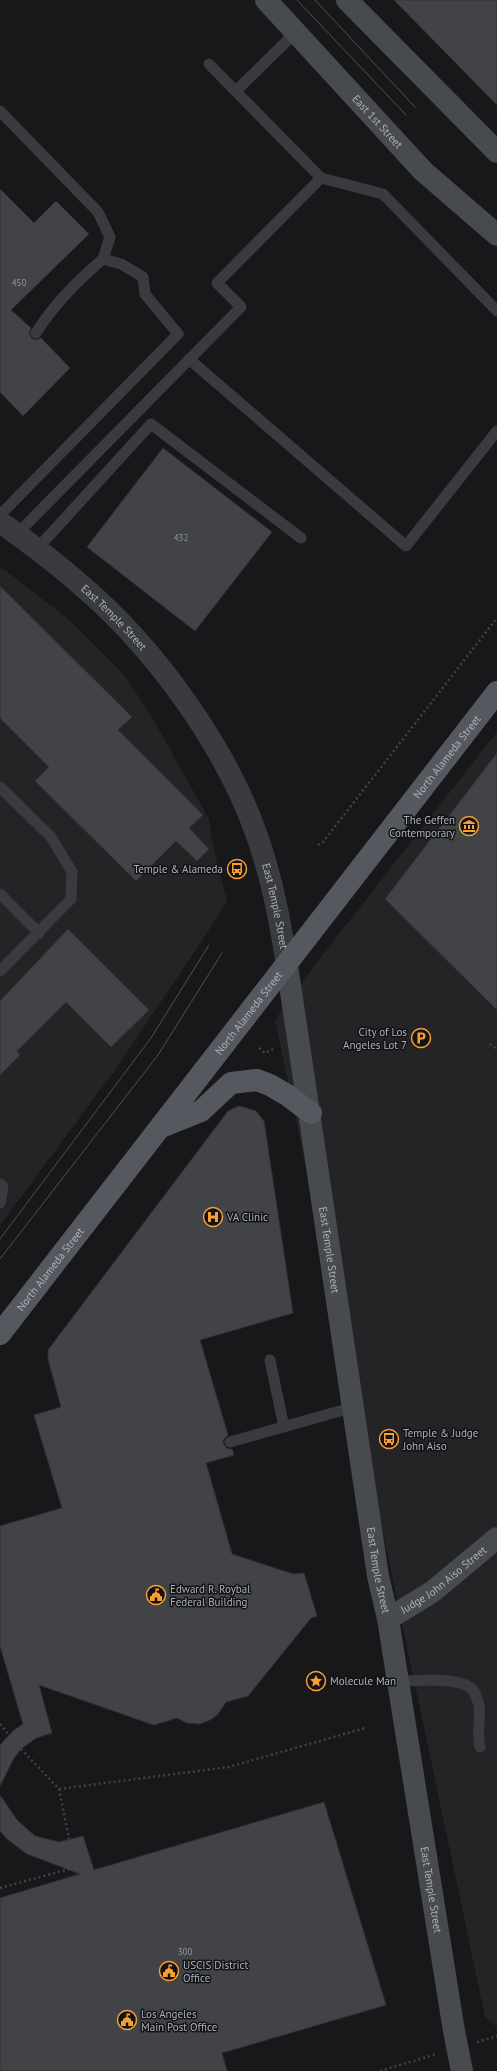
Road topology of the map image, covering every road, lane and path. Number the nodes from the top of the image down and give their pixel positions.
1 (266, 0) edge
2 (347, 0) edge
3 (296, 32) junction
4 (209, 64) dead end
5 (236, 91) junction
6 (0, 111) edge
7 (497, 152) edge
8 (322, 178) junction
9 (497, 235) edge
10 (103, 259) junction
11 (497, 311) edge
12 (36, 333) dead end
13 (189, 359) junction
14 (497, 431) edge
15 (0, 515) edge
16 (8, 528) edge
17 (301, 538) dead end
18 (36, 550) junction
19 (497, 618) edge
20 (497, 692) edge
21 (0, 787) edge
22 (318, 845) dead end
23 (0, 894) edge
24 (39, 933) junction
25 (287, 965) junction
26 (0, 972) edge
27 (490, 1044) dead end
28 (259, 1048) dead end
29 (273, 1049) dead end
30 (497, 1049) edge
31 (310, 1113) junction
32 (160, 1128) junction
33 (0, 1184) edge
34 (0, 1203) edge
35 (0, 1334) edge
36 (270, 1360) dead end
37 (354, 1407) junction
38 (284, 1427) junction
39 (230, 1442) dead end
40 (497, 1538) edge
41 (388, 1619) junction
42 (398, 1681) junction
43 (0, 1724) edge
44 (365, 1728) dead end
45 (9, 1735) dead end
46 (480, 1747) dead end
47 (22, 1749) dead end
48 (59, 1790) junction
49 (69, 1839) dead end
50 (73, 1868) dead end
51 (0, 1888) edge
52 (412, 2061) dead end
53 (380, 2071) edge
54 (462, 2071) edge

1 - 3 main road, East 1st Street
2 - 7 main road
3 - 5 lane
3 - 9 main road, East 1st Street
4 - 5 lane
5 - 8 lane
6 - 10 lane
8 - 11 lane
8 - 13 lane
10 - 12 lane
10 - 15 lane
13 - 14 lane
13 - 16 lane
16 - 18 street, East Temple Street
17 - 18 lane
18 - 25 street, East Temple Street
19 - 22 path
20 - 25 main road, North Alameda Street
21 - 24 lane
23 - 24 lane
24 - 26 lane
25 - 31 main road, East Temple Street
25 - 32 main road, North Alameda Street
27 - 30 path
28 - 29 path
31 - 32 main road
31 - 37 main road, East Temple Street
32 - 35 main road, North Alameda Street
33 - 34 lane
36 - 38 lane
37 - 38 lane
37 - 41 main road, East Temple Street
38 - 39 lane
40 - 41 main road, Judge John Aiso Street
41 - 42 main road, East Temple Street
42 - 46 lane
42 - 54 main road, East Temple Street
43 - 45 path
44 - 48 path
47 - 48 path
48 - 49 path
50 - 51 path
52 - 53 path

